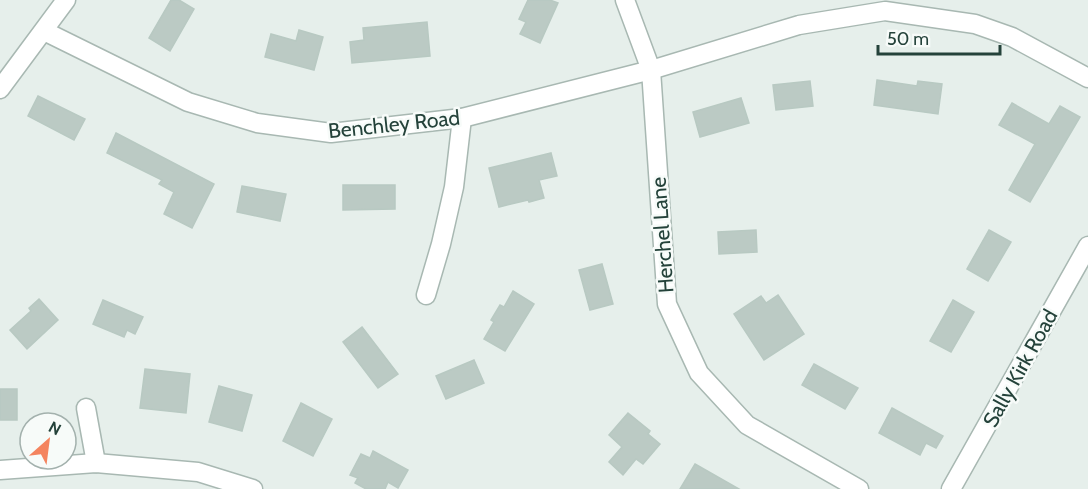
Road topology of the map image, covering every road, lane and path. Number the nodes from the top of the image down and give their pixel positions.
1 (66, 0) edge
2 (625, 0) edge
3 (44, 31) junction
4 (651, 70) junction
5 (1088, 78) edge
6 (0, 89) edge
7 (462, 118) junction
8 (1088, 246) edge
9 (426, 295) dead end
10 (86, 408) dead end
11 (96, 463) junction
12 (0, 470) edge
13 (253, 489) edge
14 (859, 489) edge
15 (951, 489) edge

1 - 3 street
2 - 4 street, Herchel Lane
3 - 6 street
3 - 7 street, Benchley Road
4 - 5 street, Benchley Road
4 - 7 street, Benchley Road
4 - 14 street, Herchel Lane
7 - 9 street
8 - 15 street, Sally Kirk Road
10 - 11 street
11 - 12 street
11 - 13 street

